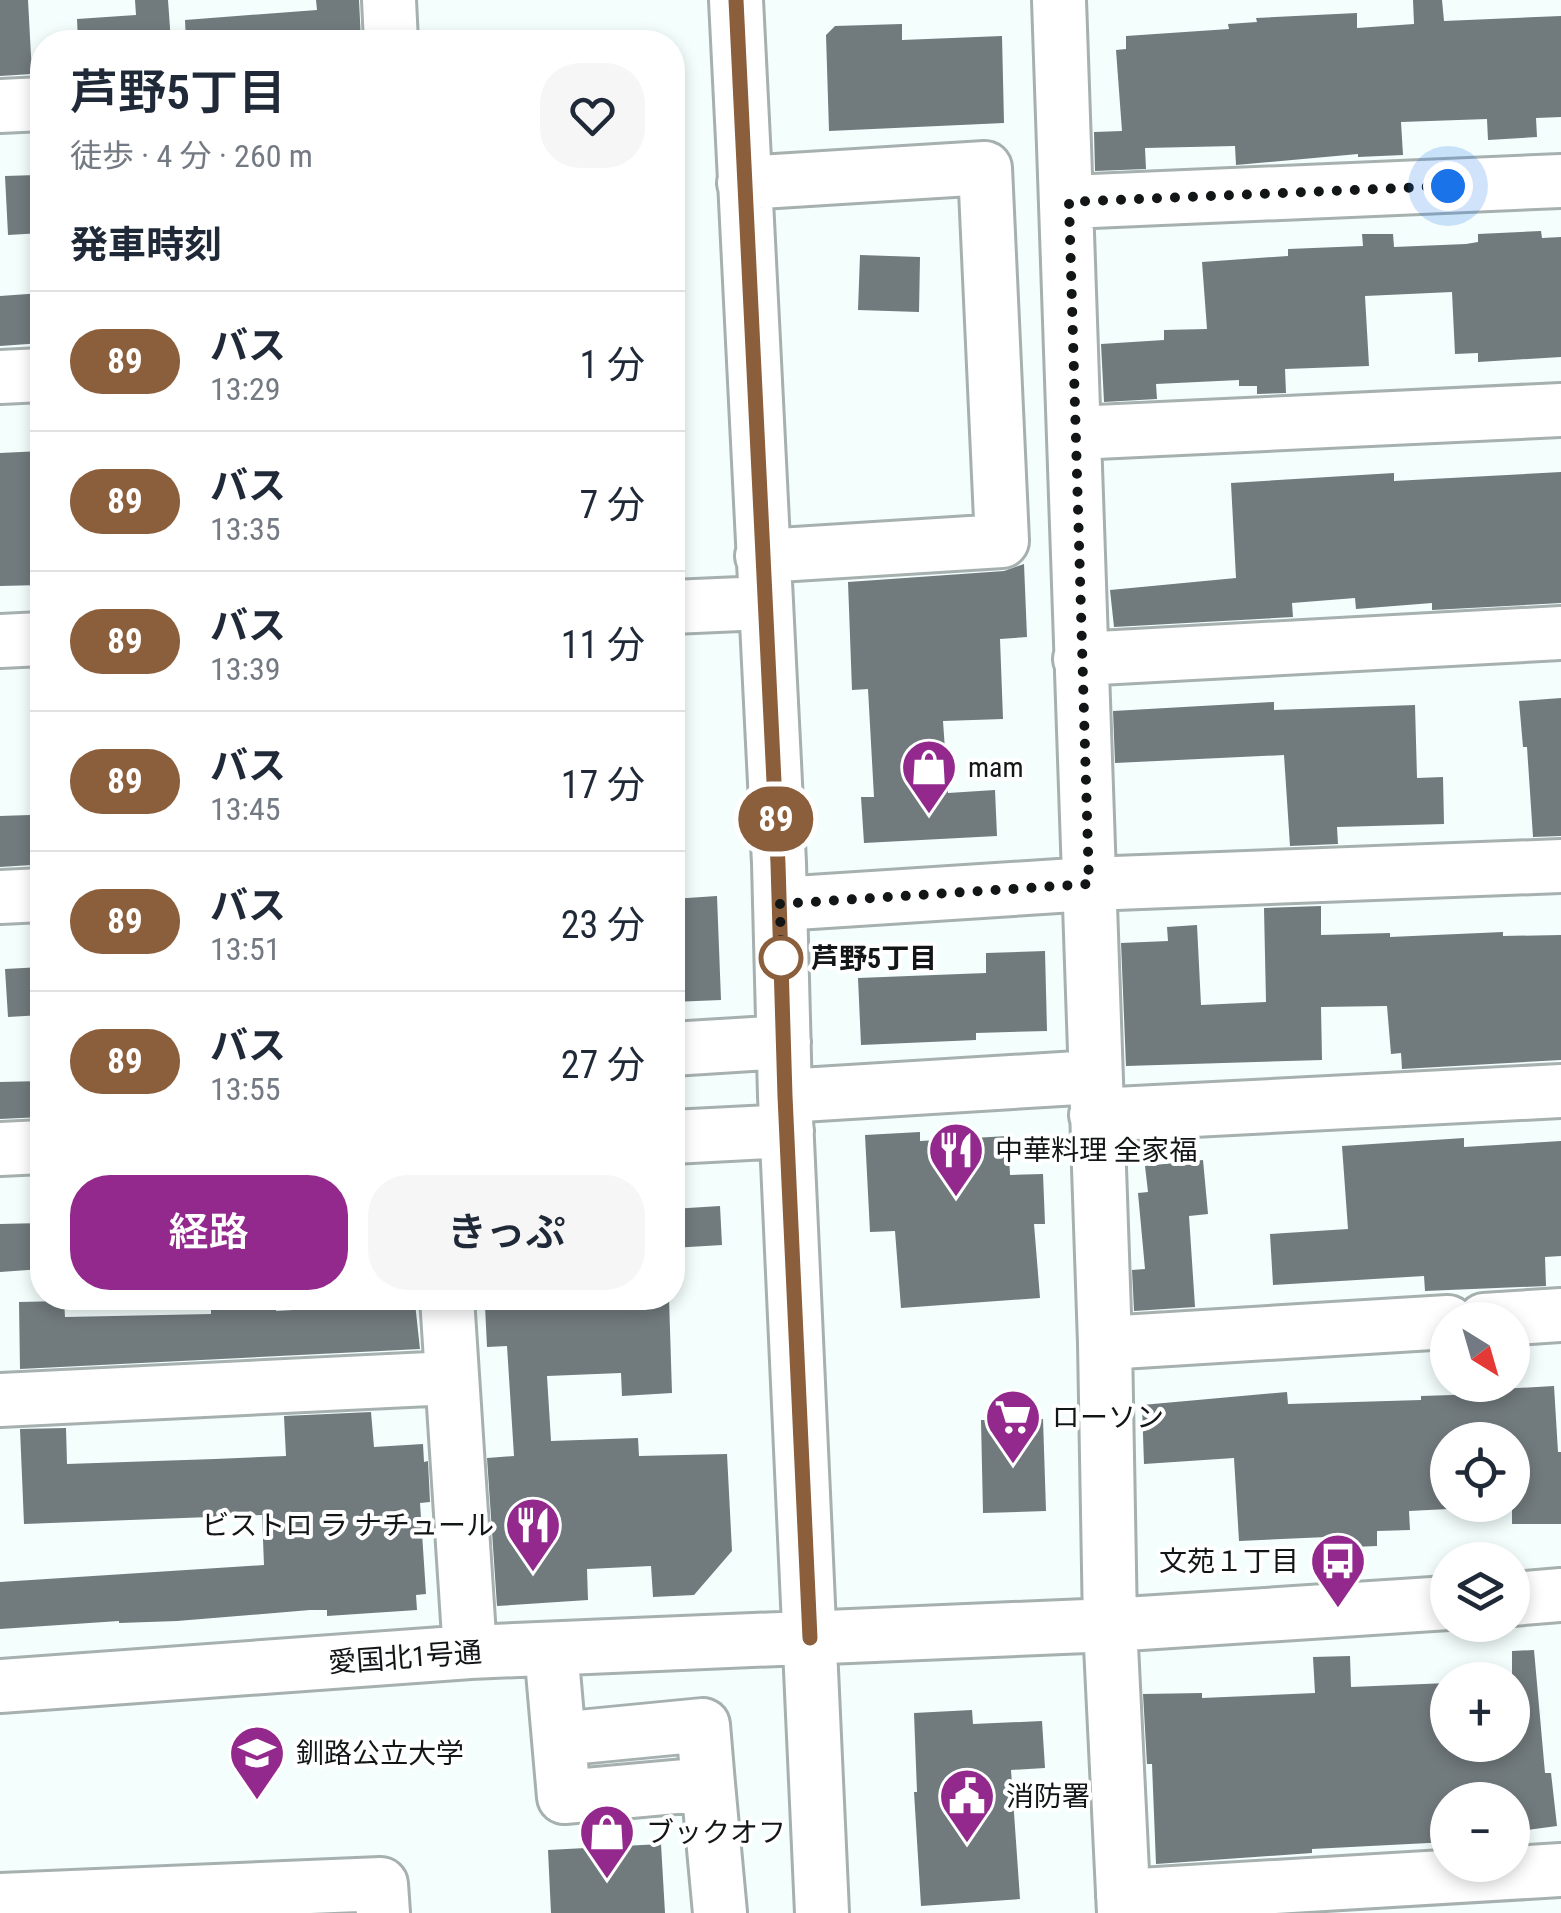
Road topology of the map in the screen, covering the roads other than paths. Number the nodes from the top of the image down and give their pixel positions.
1 (389, 0) edge
2 (736, 0) edge
3 (1060, 0) edge
4 (390, 30) edge
5 (30, 105) edge
6 (0, 106) edge
7 (1561, 181) edge
8 (744, 183) junction
9 (1069, 202) junction
10 (30, 376) edge
11 (0, 377) edge
12 (1561, 410) edge
13 (1075, 432) junction
14 (1078, 538) junction
15 (1002, 541) junction
16 (763, 580) junction
17 (685, 603) edge
18 (1561, 633) edge
19 (30, 640) edge
20 (0, 641) edge
21 (1080, 659) junction
22 (1561, 866) edge
23 (1089, 884) junction
24 (30, 896) edge
25 (0, 897) edge
26 (780, 904) junction
27 (784, 1042) junction
28 (685, 1048) edge
29 (1561, 1091) edge
30 (1095, 1096) junction
31 (786, 1114) junction
32 (685, 1134) edge
33 (30, 1148) edge
34 (0, 1149) edge
35 (447, 1310) edge
36 (1561, 1316) edge
37 (1530, 1318) edge
38 (1430, 1323) edge
39 (1105, 1342) junction
40 (450, 1378) junction
41 (0, 1400) edge
42 (1561, 1596) edge
43 (1530, 1598) edge
44 (1430, 1604) edge
45 (1110, 1625) junction
46 (810, 1638) junction
47 (551, 1649) junction
48 (470, 1652) junction
49 (0, 1686) edge
50 (1561, 1870) edge
51 (0, 1900) edge
52 (1124, 1904) edge
53 (383, 1913) edge
54 (720, 1913) edge
55 (822, 1913) edge

1 - 4 street
2 - 8 street
3 - 9 street
5 - 6 street
7 - 9 street
8 - 15 street
8 - 16 street
9 - 13 street
10 - 11 street
12 - 13 street
13 - 14 street
14 - 15 street
14 - 21 street
15 - 16 street
16 - 17 street
16 - 26 street
18 - 21 street
19 - 20 street
21 - 23 street
22 - 23 street
23 - 26 street
23 - 30 street
24 - 25 street
26 - 27 street
27 - 28 street
27 - 31 street
29 - 30 street
30 - 31 street
30 - 39 street
31 - 32 street
31 - 46 street
33 - 34 street
35 - 40 street
36 - 37 street
38 - 39 street
39 - 45 street
40 - 41 street
40 - 48 street
42 - 43 street
44 - 45 street, 愛国北1号通
45 - 46 street, 愛国北1号通
45 - 52 street
46 - 47 street, 愛国北1号通
46 - 55 street
47 - 48 street, 愛国北1号通
47 - 54 street
48 - 49 street, 愛国北1号通
50 - 52 street
51 - 53 street

